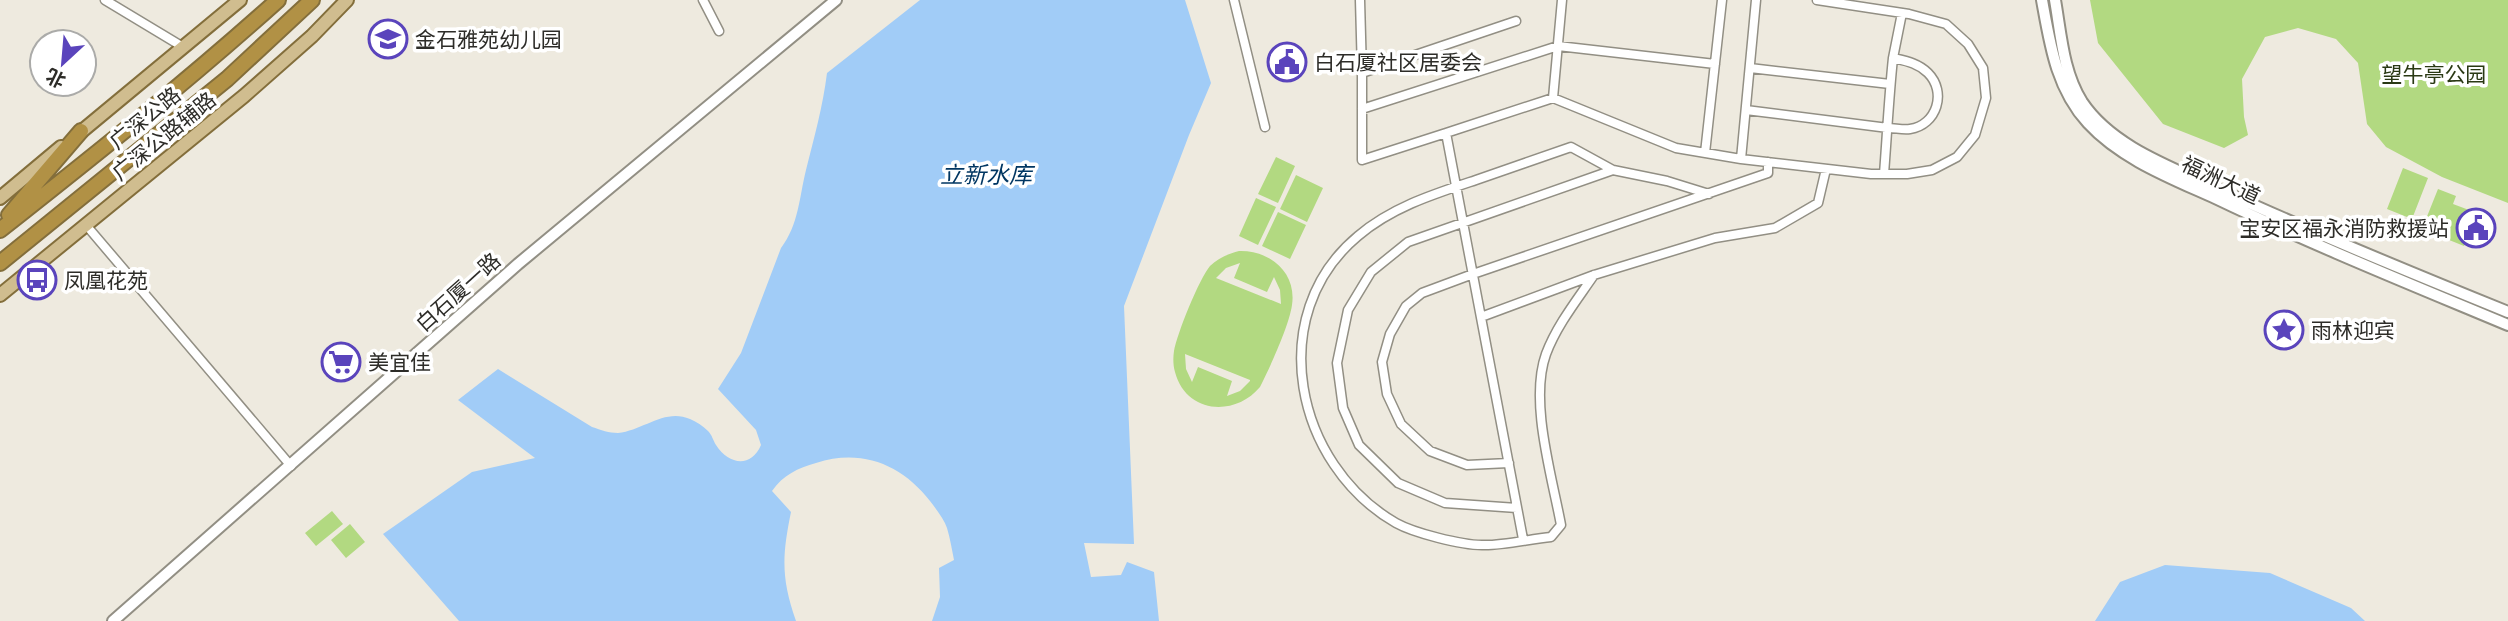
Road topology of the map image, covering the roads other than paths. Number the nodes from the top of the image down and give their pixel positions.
1 (105, 0) edge
2 (240, 0) edge
3 (278, 0) edge
4 (312, 0) edge
5 (347, 0) edge
6 (703, 0) edge
7 (836, 0) edge
8 (1234, 0) edge
9 (1360, 0) edge
10 (1562, 0) edge
11 (1722, 0) edge
12 (1756, 0) edge
13 (1817, 0) edge
14 (2042, 0) edge
15 (2055, 0) edge
16 (1902, 13) junction
17 (1516, 21) dead end
18 (719, 31) dead end
19 (1558, 46) junction
20 (183, 47) junction
21 (1893, 58) junction
22 (1715, 64) junction
23 (1751, 68) junction
24 (1362, 73) junction
25 (1890, 84) junction
26 (1553, 98) junction
27 (1362, 108) junction
28 (1746, 110) junction
29 (1265, 127) dead end
30 (1888, 128) junction
31 (81, 131) junction
32 (1446, 133) junction
33 (1705, 153) junction
34 (1741, 159) junction
35 (1768, 162) junction
36 (1826, 169) junction
37 (1613, 170) junction
38 (1884, 174) junction
39 (1456, 187) junction
40 (1709, 194) junction
41 (0, 198) edge
42 (1463, 221) junction
43 (86, 225) junction
44 (0, 228) edge
45 (0, 263) edge
46 (1473, 274) junction
47 (1594, 275) junction
48 (0, 295) edge
49 (2508, 312) edge
50 (1481, 317) junction
51 (2508, 325) edge
52 (1509, 463) junction
53 (291, 466) junction
54 (1517, 509) junction
55 (1523, 539) junction
56 (113, 621) edge

1 - 20 street
2 - 20 main road
3 - 44 highway, 广深公路
4 - 45 highway, 广深公路
5 - 43 main road, 广深公路辅路
6 - 18 street
7 - 53 main road, 白石厦一路
8 - 29 street
9 - 24 street
10 - 19 street
11 - 22 street
12 - 23 street
13 - 16 street
14 - 51 main road, 福洲大道
15 - 49 main road, 福洲大道
16 - 21 street
16 - 38 street
17 - 24 street
19 - 22 street
19 - 26 street
19 - 27 street
20 - 31 main road
21 - 25 street
21 - 30 street
22 - 33 street
23 - 25 street
23 - 28 street
24 - 27 street
25 - 30 street
26 - 32 street
26 - 33 street
27 - 32 street
28 - 30 street
28 - 34 street
30 - 38 street
31 - 41 main road
31 - 44 highway
32 - 39 street
33 - 34 street
34 - 35 street
35 - 36 street
35 - 40 street
36 - 38 street
36 - 47 street
37 - 39 street
37 - 40 street
37 - 42 street
39 - 42 street
39 - 55 street
40 - 46 street
42 - 46 street
42 - 54 street
43 - 48 main road, 广深公路辅路
43 - 53 street
46 - 50 street
46 - 52 street
47 - 50 street
47 - 55 street
50 - 52 street
52 - 54 street
53 - 56 main road, 白石厦一路
54 - 55 street

